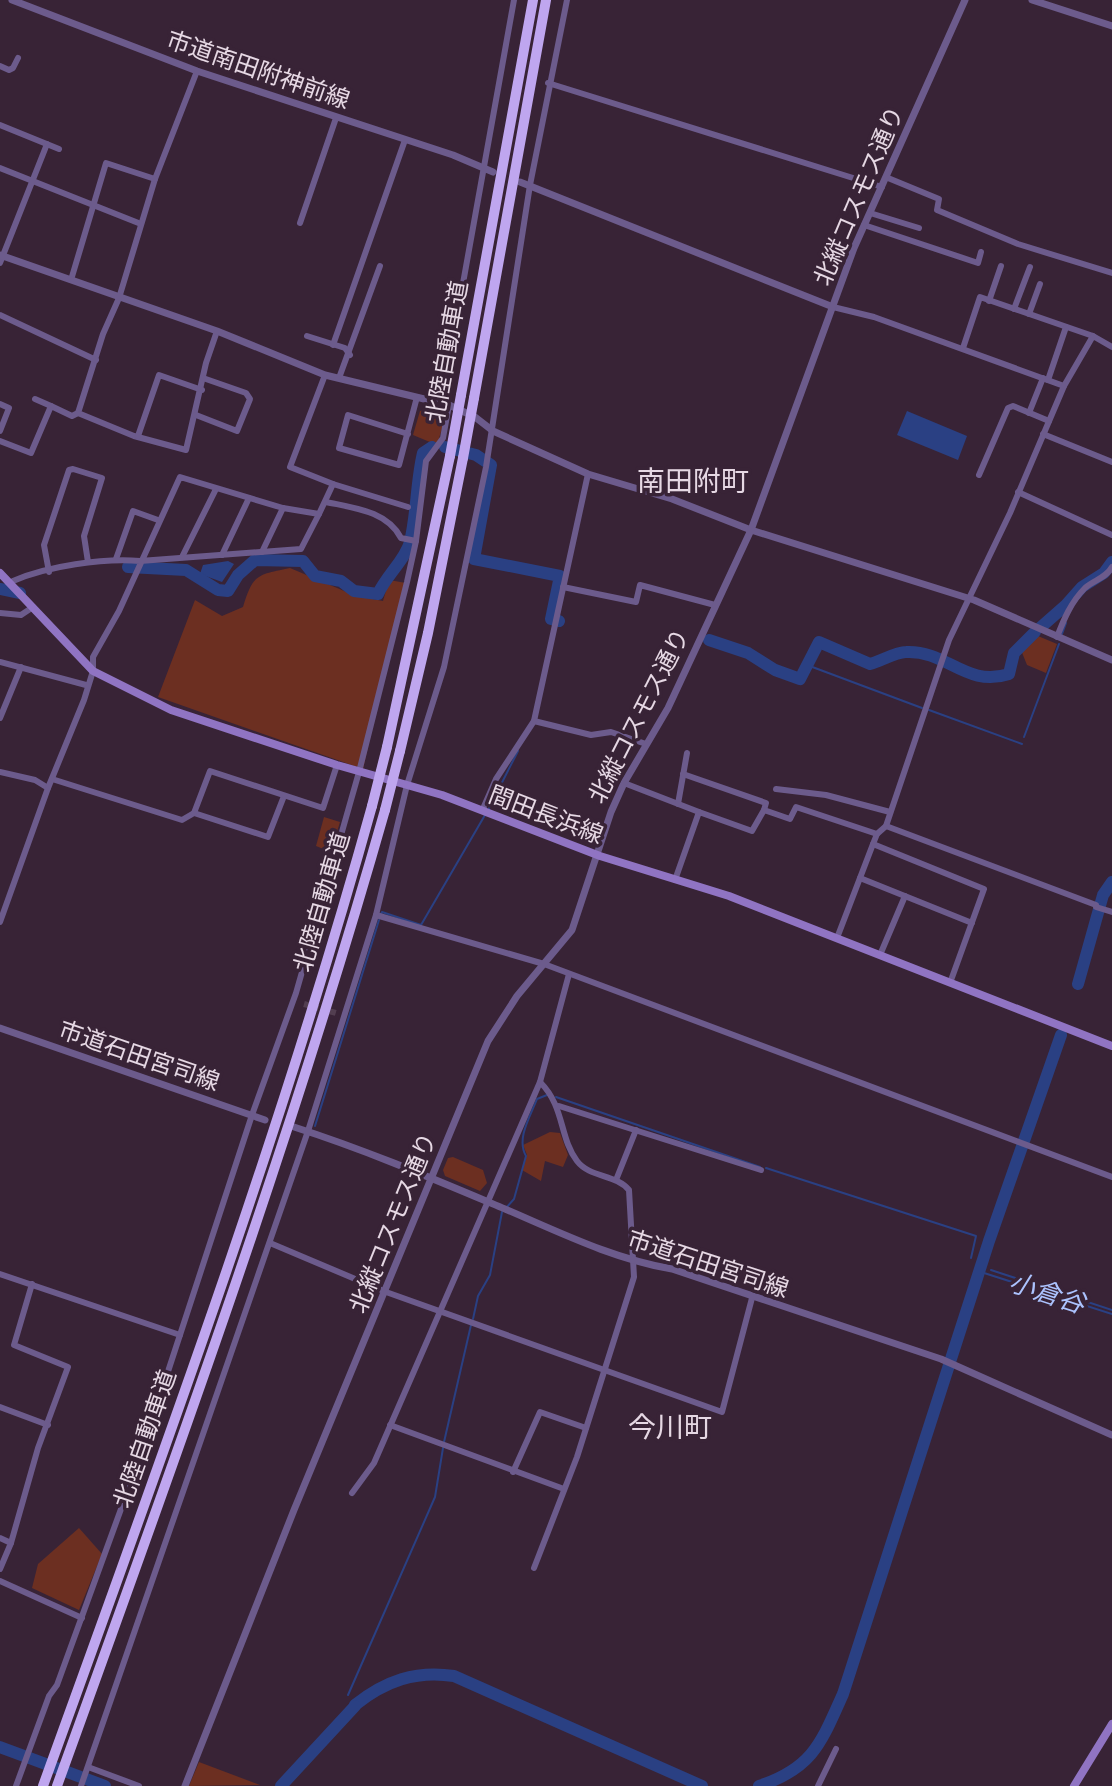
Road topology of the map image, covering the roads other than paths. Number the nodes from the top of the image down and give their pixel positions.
1 (12, 0) edge
2 (514, 0) edge
3 (533, 0) edge
4 (546, 0) edge
5 (567, 0) edge
6 (965, 0) edge
7 (1032, 0) edge
8 (1112, 26) edge
9 (18, 58) dead end
10 (0, 66) edge
11 (197, 71) junction
12 (548, 83) junction
13 (336, 118) junction
14 (0, 125) edge
15 (405, 140) junction
16 (47, 144) junction
17 (59, 149) dead end
18 (481, 167) junction
19 (0, 168) edge
20 (494, 172) dead end
21 (888, 178) junction
22 (155, 179) junction
23 (31, 182) junction
24 (520, 182) dead end
25 (530, 185) junction
26 (882, 187) junction
27 (93, 207) junction
28 (870, 213) junction
29 (300, 223) dead end
30 (141, 224) junction
31 (864, 225) junction
32 (919, 228) dead end
33 (3, 240) edge
34 (981, 252) dead end
35 (1, 258) edge
36 (1001, 265) dead end
37 (380, 266) dead end
38 (1030, 267) dead end
39 (1112, 273) edge
40 (71, 280) junction
41 (1040, 284) dead end
42 (120, 298) junction
43 (989, 301) junction
44 (833, 307) junction
45 (1014, 309) junction
46 (1029, 314) junction
47 (0, 315) edge
48 (1066, 327) junction
49 (217, 331) junction
50 (307, 336) dead end
51 (1093, 336) junction
52 (333, 345) junction
53 (1112, 347) edge
54 (963, 348) junction
55 (350, 355) junction
56 (96, 359) junction
57 (325, 375) junction
58 (203, 378) junction
59 (340, 378) junction
60 (1045, 379) junction
61 (1064, 386) junction
62 (202, 390) junction
63 (417, 397) junction
64 (35, 399) dead end
65 (438, 402) junction
66 (0, 404) edge
67 (449, 405) junction
68 (51, 406) junction
69 (78, 413) junction
70 (1029, 413) junction
71 (196, 415) junction
72 (1049, 421) junction
73 (0, 430) edge
74 (493, 431) junction
75 (408, 434) junction
76 (1043, 435) junction
77 (138, 436) junction
78 (0, 441) edge
79 (1112, 462) edge
80 (588, 474) junction
81 (979, 475) dead end
82 (333, 484) junction
83 (216, 489) junction
84 (1018, 492) junction
85 (249, 498) junction
86 (326, 502) junction
87 (408, 506) dead end
88 (283, 508) junction
89 (319, 514) junction
90 (158, 520) junction
91 (751, 530) junction
92 (1112, 535) edge
93 (415, 541) junction
94 (262, 552) junction
95 (222, 555) junction
96 (182, 557) junction
97 (116, 559) junction
98 (140, 561) junction
99 (88, 562) junction
100 (1112, 567) edge
101 (49, 572) junction
102 (0, 573) edge
103 (11, 582) junction
104 (563, 587) junction
105 (967, 598) junction
106 (31, 605) junction
107 (715, 605) junction
108 (0, 613) edge
109 (1057, 637) junction
110 (1112, 660) edge
111 (0, 662) edge
112 (21, 667) junction
113 (93, 671) junction
114 (86, 685) junction
115 (0, 718) edge
116 (534, 721) junction
117 (646, 744) junction
118 (687, 752) dead end
119 (337, 765) junction
120 (0, 772) edge
121 (359, 772) junction
122 (683, 774) junction
123 (52, 779) junction
124 (624, 783) junction
125 (407, 785) junction
126 (48, 788) junction
127 (776, 789) dead end
128 (284, 796) junction
129 (678, 804) junction
130 (764, 810) junction
131 (482, 811) junction
132 (699, 812) junction
133 (890, 812) junction
134 (194, 813) junction
135 (886, 826) junction
136 (877, 834) junction
137 (873, 844) junction
138 (597, 855) junction
139 (860, 878) junction
140 (675, 880) junction
141 (905, 896) junction
142 (1110, 912) edge
143 (376, 915) junction
144 (0, 922) edge
145 (972, 923) junction
146 (837, 938) junction
147 (880, 955) junction
148 (544, 964) junction
149 (569, 974) junction
150 (950, 983) junction
151 (294, 1001) junction
152 (304, 1004) tunnel mouth
153 (336, 1013) tunnel mouth
154 (345, 1015) junction
155 (0, 1028) edge
156 (1112, 1046) edge
157 (540, 1082) junction
158 (559, 1107) junction
159 (252, 1115) junction
160 (265, 1119) dead end
161 (294, 1127) dead end
162 (636, 1130) junction
163 (308, 1131) junction
164 (761, 1170) dead end
165 (1112, 1177) edge
166 (432, 1178) junction
167 (616, 1180) junction
168 (489, 1202) junction
169 (270, 1243) junction
170 (635, 1261) junction
171 (0, 1274) edge
172 (32, 1284) junction
173 (386, 1292) junction
174 (752, 1298) junction
175 (440, 1311) junction
176 (180, 1335) junction
177 (603, 1370) junction
178 (0, 1407) edge
179 (48, 1424) junction
180 (390, 1425) junction
181 (586, 1427) junction
182 (1112, 1434) edge
183 (513, 1472) junction
184 (564, 1489) junction
185 (352, 1493) dead end
186 (0, 1538) edge
187 (11, 1543) junction
188 (534, 1568) dead end
189 (0, 1569) edge
190 (0, 1581) edge
191 (82, 1618) junction
192 (1112, 1724) edge
193 (836, 1749) dead end
194 (87, 1769) junction
195 (16, 1786) edge
196 (43, 1786) edge
197 (57, 1786) edge
198 (81, 1786) edge
199 (139, 1786) edge
200 (185, 1786) edge
201 (818, 1786) edge
202 (1074, 1786) edge

1 - 11 street, 市道南田附神前線
2 - 18 street
3 - 196 highway, 北陸自動車道, bridge
4 - 197 highway, 北陸自動車道, bridge
5 - 12 street
6 - 21 street, 北縦コスモス通り
7 - 8 street
9 - 10 street
11 - 13 street, 市道南田附神前線
11 - 22 street
12 - 25 street
12 - 26 street
13 - 15 street, 市道南田附神前線
13 - 29 street
14 - 16 street
15 - 18 street, 市道南田附神前線
15 - 52 street
16 - 17 street
16 - 23 street
18 - 20 street, 市道南田附神前線
18 - 65 street
19 - 23 street
21 - 26 street, 北縦コスモス通り
21 - 39 street
22 - 27 street
22 - 30 street
23 - 27 street
23 - 33 street
24 - 25 street
25 - 44 street
25 - 74 street
26 - 28 street, 北縦コスモス通り
27 - 30 street
27 - 40 street
28 - 31 street, 北縦コスモス通り
28 - 32 street
30 - 42 street
31 - 34 street
31 - 44 street, 北縦コスモス通り
33 - 35 street
35 - 40 street
36 - 43 street
37 - 55 street
38 - 45 street
40 - 42 street
41 - 46 street
42 - 49 street
42 - 56 street
43 - 45 street
43 - 54 street
44 - 54 street
44 - 91 street, 北縦コスモス通り
45 - 46 street
46 - 48 street
47 - 56 street
48 - 51 street
48 - 60 street
49 - 57 street
49 - 58 street
50 - 52 street
51 - 53 street
51 - 61 street
52 - 55 street
54 - 60 street
55 - 59 street
56 - 69 street
57 - 59 street
57 - 82 street
58 - 62 street
58 - 71 street
59 - 63 street
60 - 61 street
60 - 70 street
61 - 72 street
62 - 71 street
62 - 77 street
63 - 65 street
63 - 75 street
64 - 68 street
65 - 67 street
66 - 73 street
67 - 74 street
67 - 93 street
68 - 69 street
68 - 78 street
69 - 77 street
70 - 72 street
70 - 81 street
71 - 77 street
72 - 76 street
74 - 80 street
74 - 125 street
75 - 75 street
76 - 79 street
76 - 84 street
80 - 91 street
80 - 104 street
82 - 86 street
82 - 87 street
83 - 85 street
83 - 90 street
83 - 96 street
84 - 92 street
84 - 105 street
85 - 88 street
85 - 95 street
86 - 89 street
86 - 93 street
88 - 89 street
88 - 94 street
89 - 94 street
90 - 97 street
90 - 98 street
91 - 105 street
91 - 107 street, 北縦コスモス通り
93 - 121 street
94 - 95 street
95 - 96 street
96 - 98 street
97 - 98 street
97 - 99 street
98 - 113 street
99 - 101 street
99 - 101 street
100 - 109 street
101 - 103 street
102 - 103 main road, 間田長浜線
103 - 106 main road, 間田長浜線
104 - 107 street
104 - 116 street
105 - 109 street
105 - 133 street
106 - 108 street
106 - 113 main road, 間田長浜線
107 - 117 street, 北縦コスモス通り
109 - 110 street
111 - 112 street
112 - 114 street
112 - 115 street
113 - 114 street
113 - 119 main road, 間田長浜線
114 - 123 street
116 - 117 street
116 - 131 street
117 - 124 street, 北縦コスモス通り
118 - 122 street
119 - 121 main road, 間田長浜線
119 - 128 street
120 - 126 street
121 - 125 main road, 間田長浜線
121 - 151 street
122 - 129 street
122 - 130 street
123 - 126 street
123 - 134 street
124 - 129 street
124 - 138 street, 北縦コスモス通り
125 - 131 main road, 間田長浜線
125 - 143 street
126 - 144 street
127 - 133 street
128 - 134 street
128 - 134 street
129 - 132 street
130 - 132 street
130 - 136 street
131 - 138 main road, 間田長浜線
132 - 140 street
133 - 135 street
135 - 136 street
135 - 142 street
136 - 137 street
137 - 139 street
137 - 145 street
138 - 140 main road, 間田長浜線
138 - 148 street, 北縦コスモス通り
139 - 141 street
139 - 146 street
140 - 146 main road, 間田長浜線
141 - 145 street
141 - 147 street
143 - 148 street
143 - 154 street
145 - 150 street
146 - 147 main road, 間田長浜線
147 - 150 main road, 間田長浜線
148 - 149 street
148 - 166 street, 北縦コスモス通り
149 - 157 street
149 - 165 street
150 - 156 main road, 間田長浜線
151 - 152 street
151 - 159 street
153 - 154 street
154 - 163 street
155 - 159 street, 市道石田宮司線
157 - 158 street
157 - 168 street
158 - 162 street
158 - 167 street
159 - 160 street, 市道石田宮司線
159 - 176 street
161 - 163 street, 市道石田宮司線
162 - 164 street
162 - 167 street
163 - 166 street, 市道石田宮司線
163 - 169 street
166 - 168 street, 市道石田宮司線
166 - 173 street, 北縦コスモス通り
167 - 170 street
168 - 170 street, 市道石田宮司線
168 - 175 street
169 - 173 street
169 - 194 street
170 - 174 street, 市道石田宮司線
170 - 177 street
171 - 172 street
172 - 176 street
172 - 179 street
173 - 175 street
173 - 200 street, 北縦コスモス通り
174 - 177 street
174 - 182 street, 市道石田宮司線
175 - 177 street
175 - 180 street
176 - 191 street
177 - 181 street
178 - 179 street
179 - 187 street
180 - 183 street
180 - 185 street
181 - 183 street
181 - 184 street
183 - 184 street
184 - 188 street
186 - 187 street
187 - 189 street
190 - 191 street
191 - 195 street
192 - 202 main road
193 - 201 street
194 - 198 street
194 - 199 street

